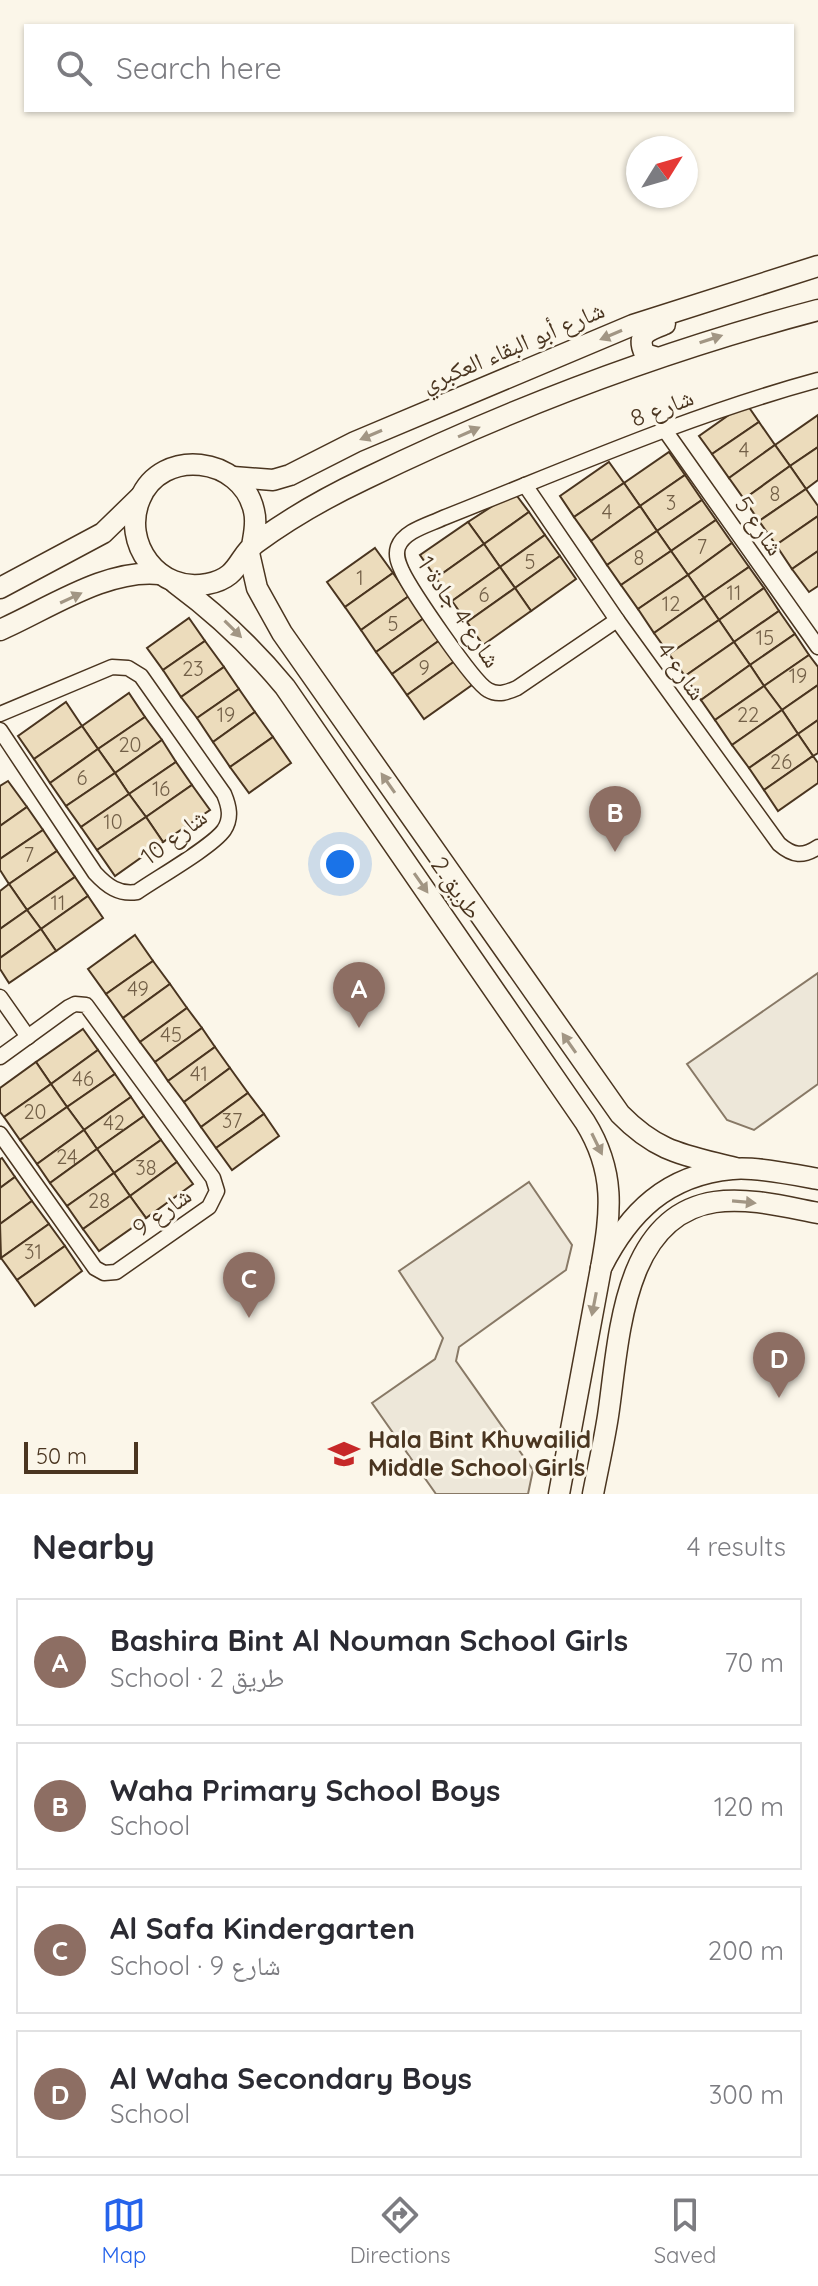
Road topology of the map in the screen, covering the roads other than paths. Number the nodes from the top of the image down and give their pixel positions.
1 (818, 266) edge
2 (744, 288) junction
3 (818, 310) edge
4 (655, 357) junction
5 (817, 381) edge
6 (664, 429) junction
7 (233, 477) junction
8 (525, 485) junction
9 (140, 497) junction
10 (250, 550) junction
11 (166, 578) junction
12 (0, 588) edge
13 (617, 620) junction
14 (0, 630) edge
15 (818, 647) edge
16 (0, 714) edge
17 (0, 730) edge
18 (419, 827) junction
19 (394, 844) junction
20 (818, 847) edge
21 (0, 997) edge
22 (28, 1037) junction
23 (0, 1057) edge
24 (592, 1076) junction
25 (566, 1094) junction
26 (0, 1134) edge
27 (735, 1168) junction
28 (817, 1180) edge
29 (815, 1210) edge
30 (601, 1268) junction
31 (586, 1341) junction
32 (617, 1346) junction
33 (575, 1411) junction
34 (607, 1419) junction
35 (559, 1494) edge
36 (593, 1494) edge

1 - 2 street, شارع أبو البقاء العكبري
2 - 4 street
2 -> 7 street, شارع أبو البقاء العكبري
4 -> 3 street
10 -> 4 street
5 - 6 street, شارع 8
6 - 8 street, شارع 8
6 - 15 street, شارع 5
7 - 9 street
7 - 10 street
8 - 13 street, شارع 4
8 - 13 street, شارع 4 جادة 1
9 - 11 street
9 - 12 street
10 - 11 street
18 -> 10 street, طريق 2
14 -> 11 street
11 -> 19 street, طريق 2
13 - 20 street, شارع 4
16 - 17 street, شارع 10
18 - 19 street
24 -> 18 street, طريق 2
19 -> 25 street, طريق 2
21 - 22 street
22 - 23 street, شارع 9
22 - 26 street, شارع 9
24 - 25 street
24 - 27 street, طريق 2
25 -> 30 street, طريق 2
27 - 28 street, طريق 2
27 - 30 street, طريق 2
32 -> 29 street
30 -> 31 street, طريق 2
31 - 32 street
31 - 33 street, طريق 2
32 - 34 street
33 - 34 street
33 - 35 street, طريق 2
34 - 36 street

